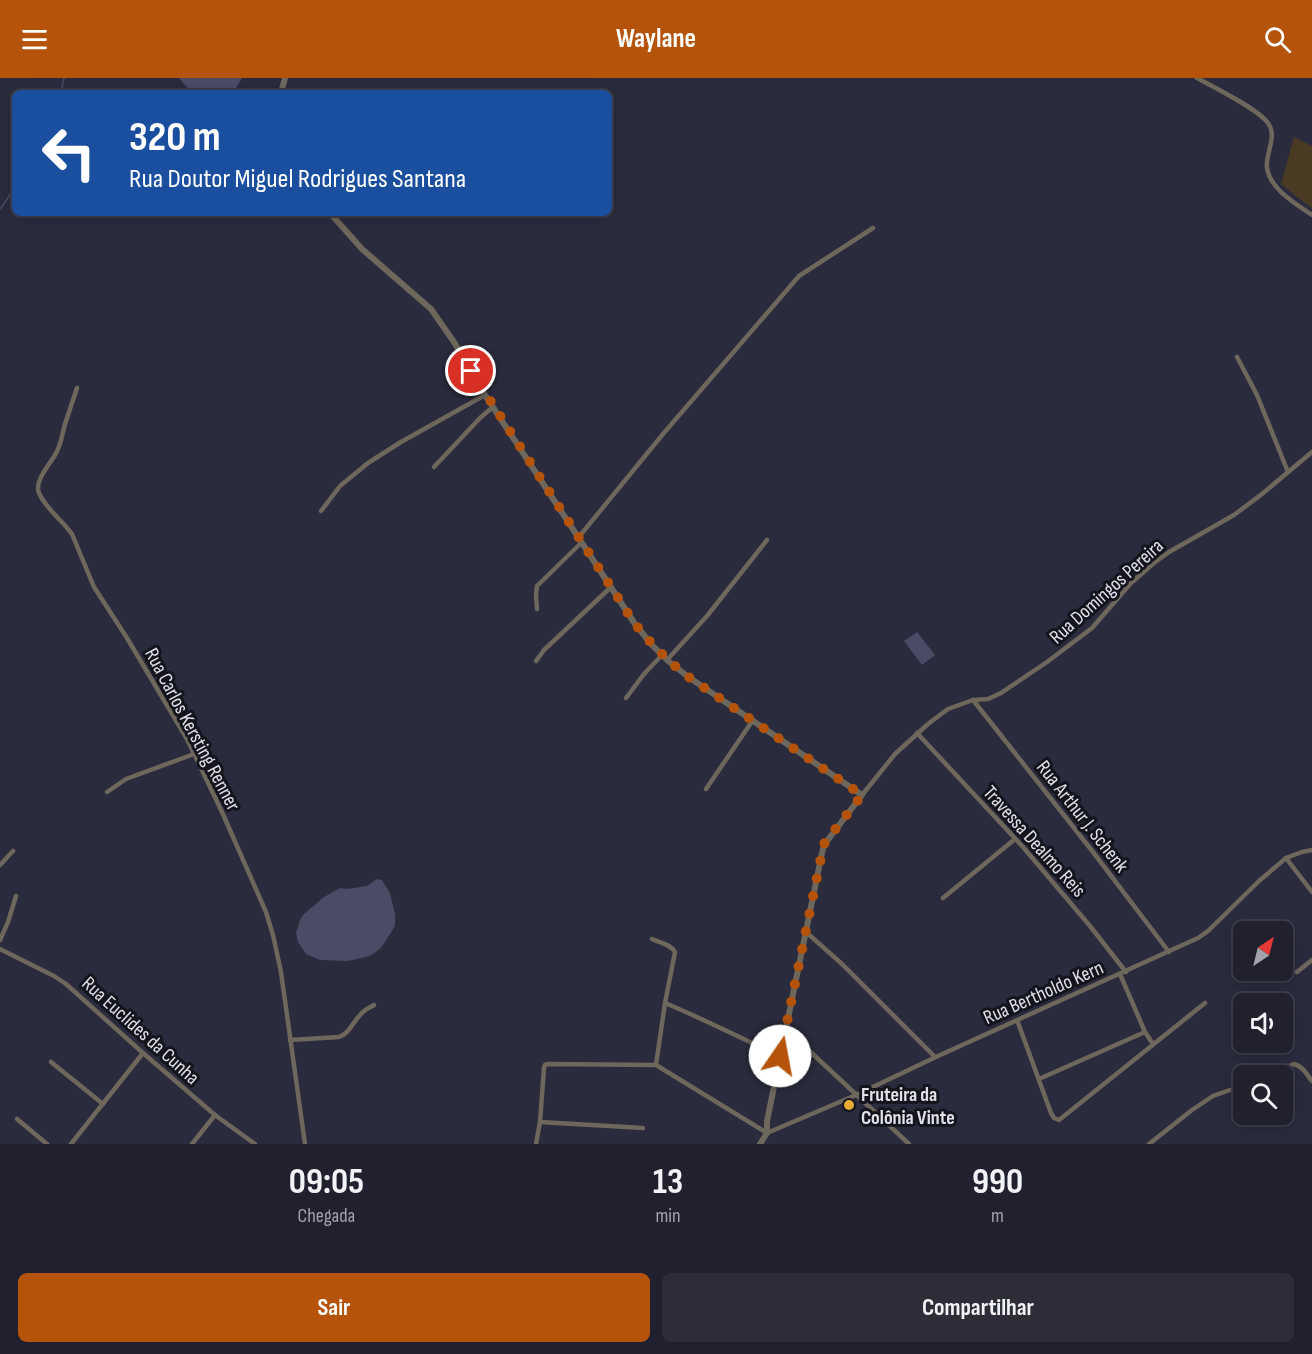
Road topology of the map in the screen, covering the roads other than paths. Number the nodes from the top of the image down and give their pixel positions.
1 (1197, 78) edge
2 (1312, 215) edge
3 (333, 216) edge
4 (873, 228) dead end
5 (1237, 357) dead end
6 (77, 388) dead end
7 (485, 395) junction
8 (493, 407) junction
9 (1312, 452) edge
10 (434, 467) dead end
11 (1288, 472) junction
12 (321, 511) dead end
13 (767, 540) dead end
14 (580, 541) junction
15 (611, 587) junction
16 (537, 609) dead end
17 (665, 657) junction
18 (536, 661) dead end
19 (626, 698) dead end
20 (973, 700) junction
21 (753, 720) junction
22 (917, 733) junction
23 (194, 754) junction
24 (706, 789) dead end
25 (107, 792) dead end
26 (862, 795) junction
27 (1015, 839) junction
28 (1312, 850) edge
29 (13, 851) dead end
30 (1286, 858) junction
31 (0, 865) edge
32 (1312, 892) edge
33 (16, 896) dead end
34 (943, 898) dead end
35 (806, 932) junction
36 (652, 939) dead end
37 (0, 940) edge
38 (0, 949) edge
39 (1169, 952) junction
40 (1312, 960) edge
41 (1298, 972) dead end
42 (1123, 973) junction
43 (1205, 1002) dead end
44 (665, 1003) junction
45 (374, 1005) dead end
46 (1017, 1020) junction
47 (786, 1029) junction
48 (1145, 1032) junction
49 (291, 1040) junction
50 (1153, 1044) junction
51 (143, 1053) junction
52 (780, 1056) junction
53 (935, 1057) junction
54 (51, 1062) dead end
55 (656, 1065) junction
56 (1292, 1065) edge
57 (1039, 1079) junction
58 (1312, 1081) edge
59 (1233, 1089) edge
60 (856, 1095) junction
61 (103, 1104) junction
62 (215, 1116) junction
63 (17, 1119) dead end
64 (540, 1122) junction
65 (643, 1128) dead end
66 (767, 1133) junction
67 (47, 1144) edge
68 (71, 1144) edge
69 (192, 1144) edge
70 (255, 1144) edge
71 (305, 1144) edge
72 (536, 1144) edge
73 (760, 1144) edge
74 (909, 1144) edge
75 (1149, 1144) edge

1 - 2 street
3 - 7 street
4 - 14 street
5 - 11 street
6 - 23 street, Rua Carlos Kersting Renner
7 - 8 street
7 - 12 street
8 - 10 street
8 - 14 street
9 - 11 street, Rua Domingos Pereira
11 - 20 street, Rua Domingos Pereira
13 - 17 street
14 - 15 street
14 - 16 street
15 - 17 street
15 - 18 street
17 - 19 street
17 - 21 street
20 - 22 street, Rua Domingos Pereira
20 - 39 street, Rua Arthur J. Schenk
21 - 24 street
21 - 26 street
22 - 26 street, Rua Domingos Pereira
22 - 27 street, Travessa Dealmo Reis
23 - 25 street
23 - 49 street, Rua Carlos Kersting Renner
26 - 35 street
27 - 34 street
27 - 42 street, Travessa Dealmo Reis
28 - 30 street, Rua Bertholdo Kern
29 - 31 street
30 - 32 street
30 - 39 street, Rua Bertholdo Kern
33 - 37 street
35 - 47 street
35 - 53 street
36 - 44 street
38 - 51 street, Rua Euclides da Cunha
39 - 42 street, Rua Bertholdo Kern
40 - 41 street
42 - 46 street, Rua Bertholdo Kern
42 - 48 street, Travessa Dealmo Reis
43 - 50 street
44 - 52 street
44 - 55 street
45 - 49 street
46 - 53 street, Rua Bertholdo Kern
46 - 57 street
47 - 52 street
47 - 60 street
48 - 50 street, Travessa Dealmo Reis
48 - 57 street
49 - 71 street, Rua Carlos Kersting Renner
50 - 57 street
51 - 61 street
51 - 62 street, Rua Euclides da Cunha
52 - 66 street
53 - 60 street, Rua Bertholdo Kern
54 - 61 street
55 - 64 street
55 - 66 street
56 - 58 street
59 - 75 street
60 - 66 street, Rua Bertholdo Kern
60 - 74 street
61 - 68 street
62 - 69 street
62 - 70 street, Rua Euclides da Cunha
63 - 67 street
64 - 65 street
64 - 72 street
66 - 73 street

